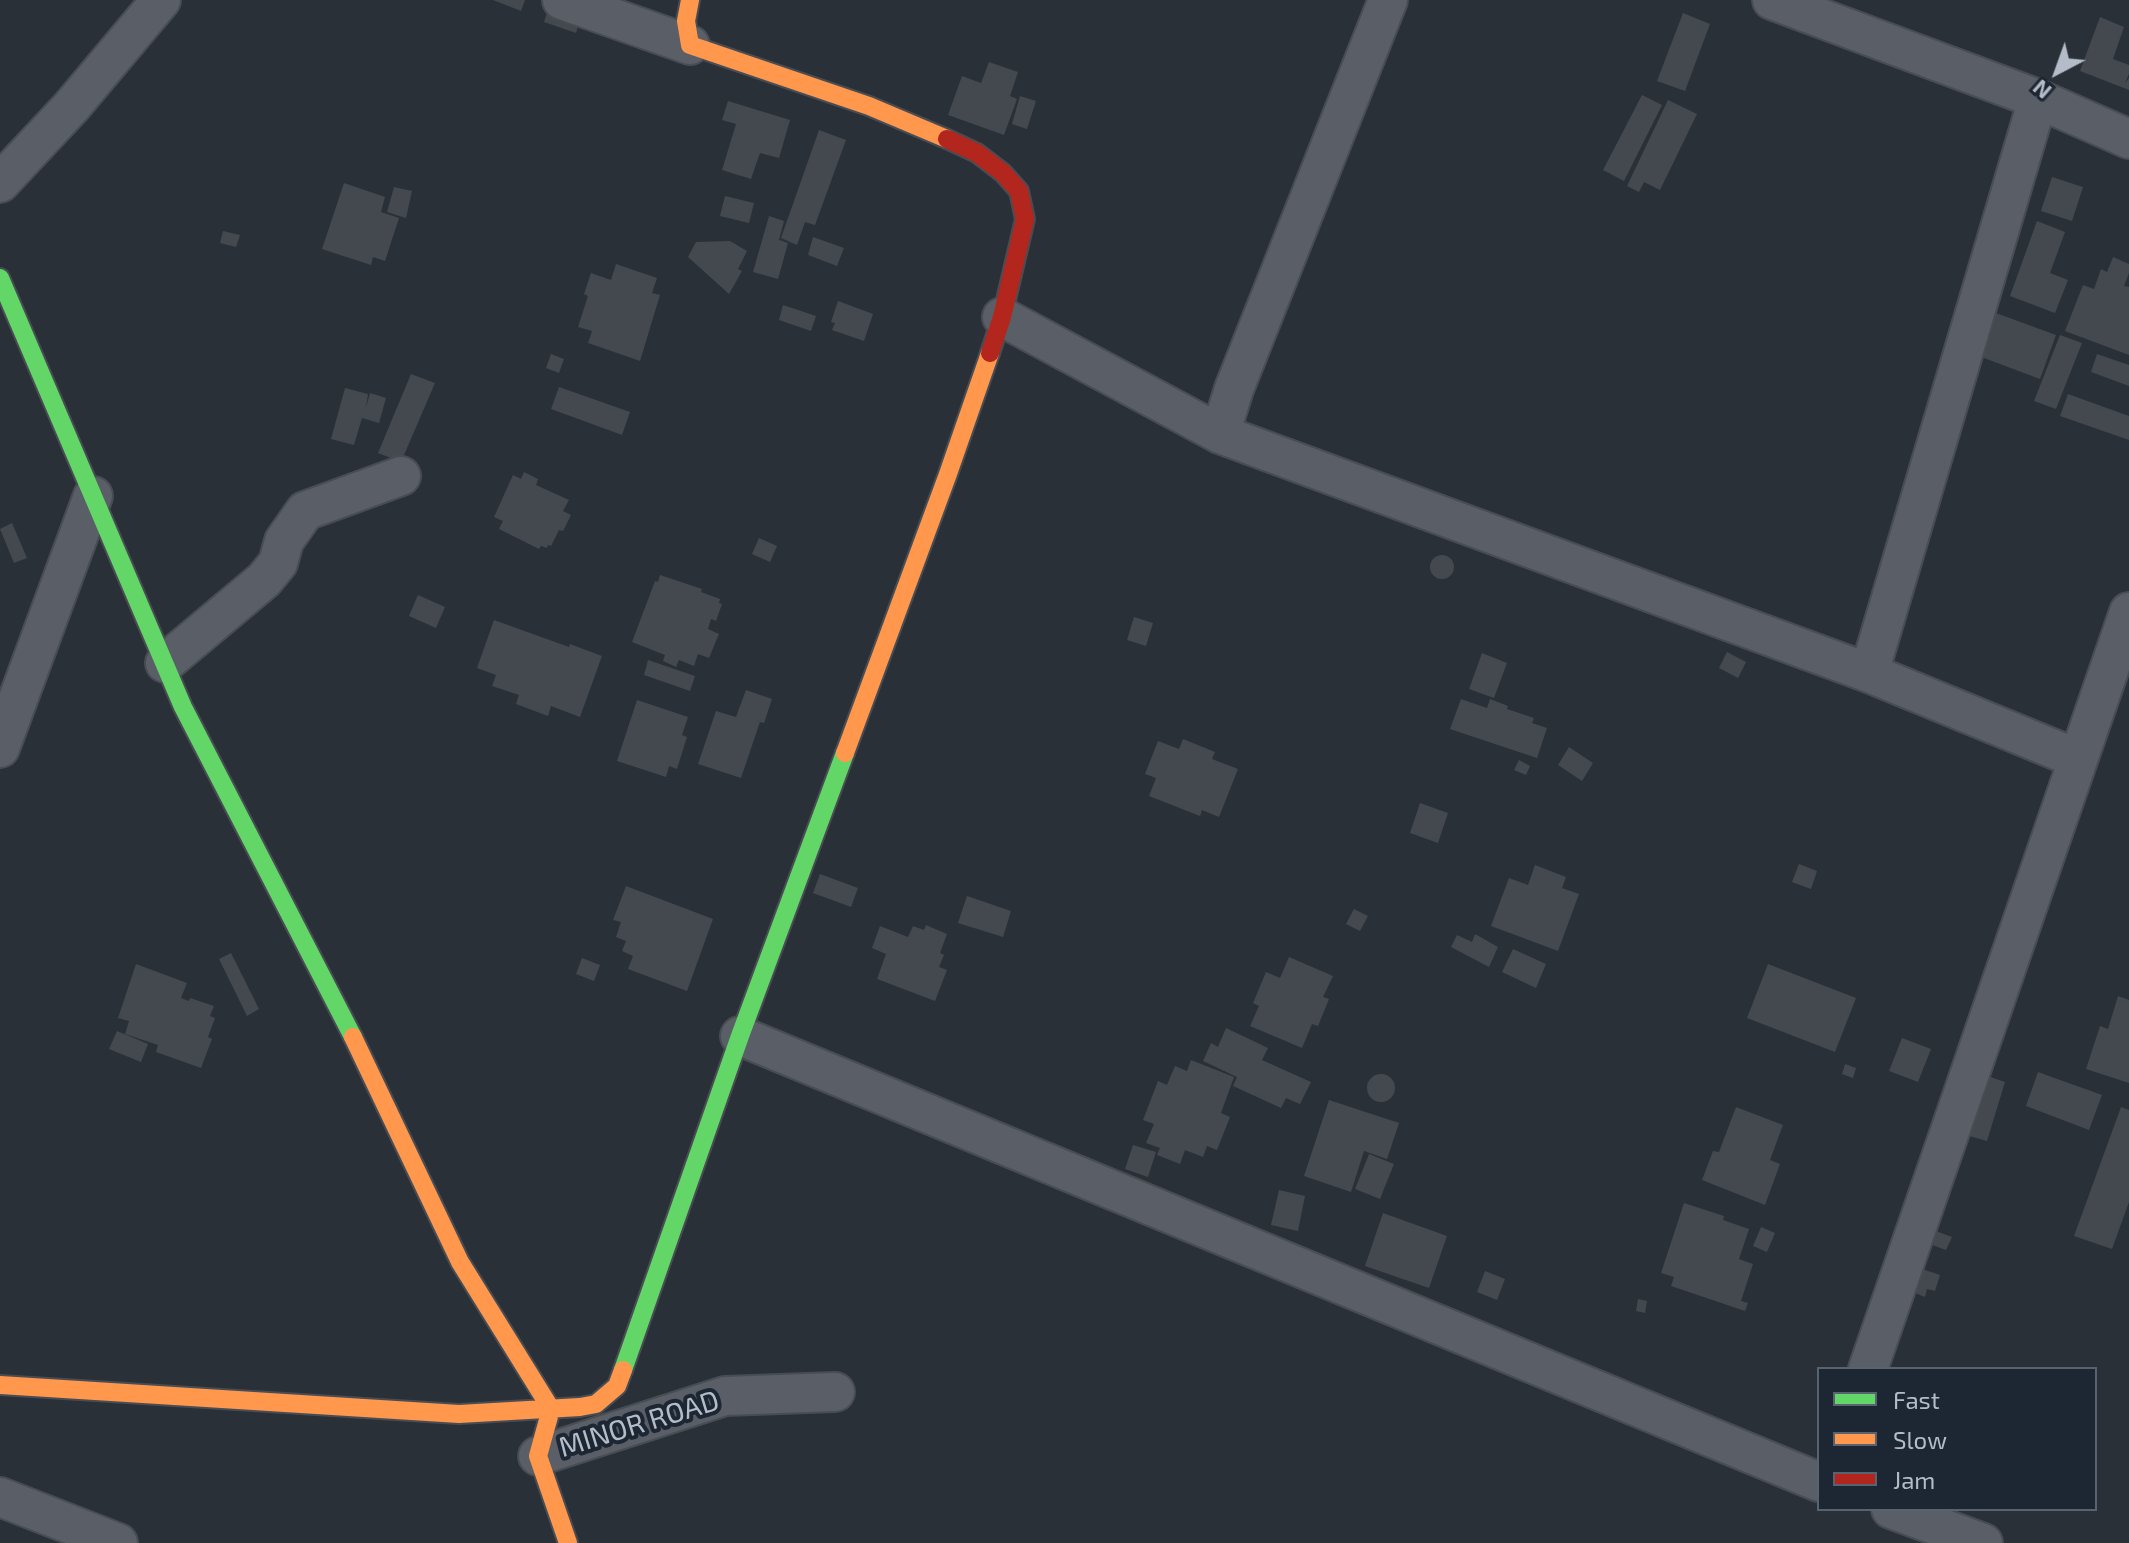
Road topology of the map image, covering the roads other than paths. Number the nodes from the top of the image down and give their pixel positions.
1 (161, 0) edge
2 (562, 0) edge
3 (690, 0) edge
4 (1388, 0) edge
5 (1772, 0) edge
6 (690, 45) junction
7 (2038, 99) junction
8 (2129, 139) edge
9 (0, 183) edge
10 (0, 278) edge
11 (1002, 317) junction
12 (1220, 434) junction
13 (401, 476) dead end
14 (93, 496) junction
15 (2129, 612) edge
16 (165, 663) junction
17 (1869, 673) junction
18 (0, 748) edge
19 (2078, 759) junction
20 (740, 1036) junction
21 (1869, 1367) edge
22 (0, 1385) edge
23 (835, 1392) dead end
24 (551, 1409) junction
25 (538, 1456) junction
26 (1817, 1481) edge
27 (0, 1497) edge
28 (1896, 1511) edge
29 (118, 1543) edge
30 (568, 1543) edge
31 (1983, 1543) edge

1 - 9 street
2 - 6 street
3 - 6 street
4 - 12 street
5 - 7 street
6 - 11 street
7 - 8 street
7 - 17 street
10 - 14 street
11 - 12 street
11 - 20 street
12 - 17 street
13 - 16 street
14 - 16 street
14 - 18 street
15 - 19 street
16 - 24 street
17 - 19 street
19 - 21 street
20 - 24 street
20 - 26 street
22 - 24 street
23 - 25 street, MINOR ROAD
24 - 25 street
25 - 30 street
27 - 29 street
28 - 31 street

